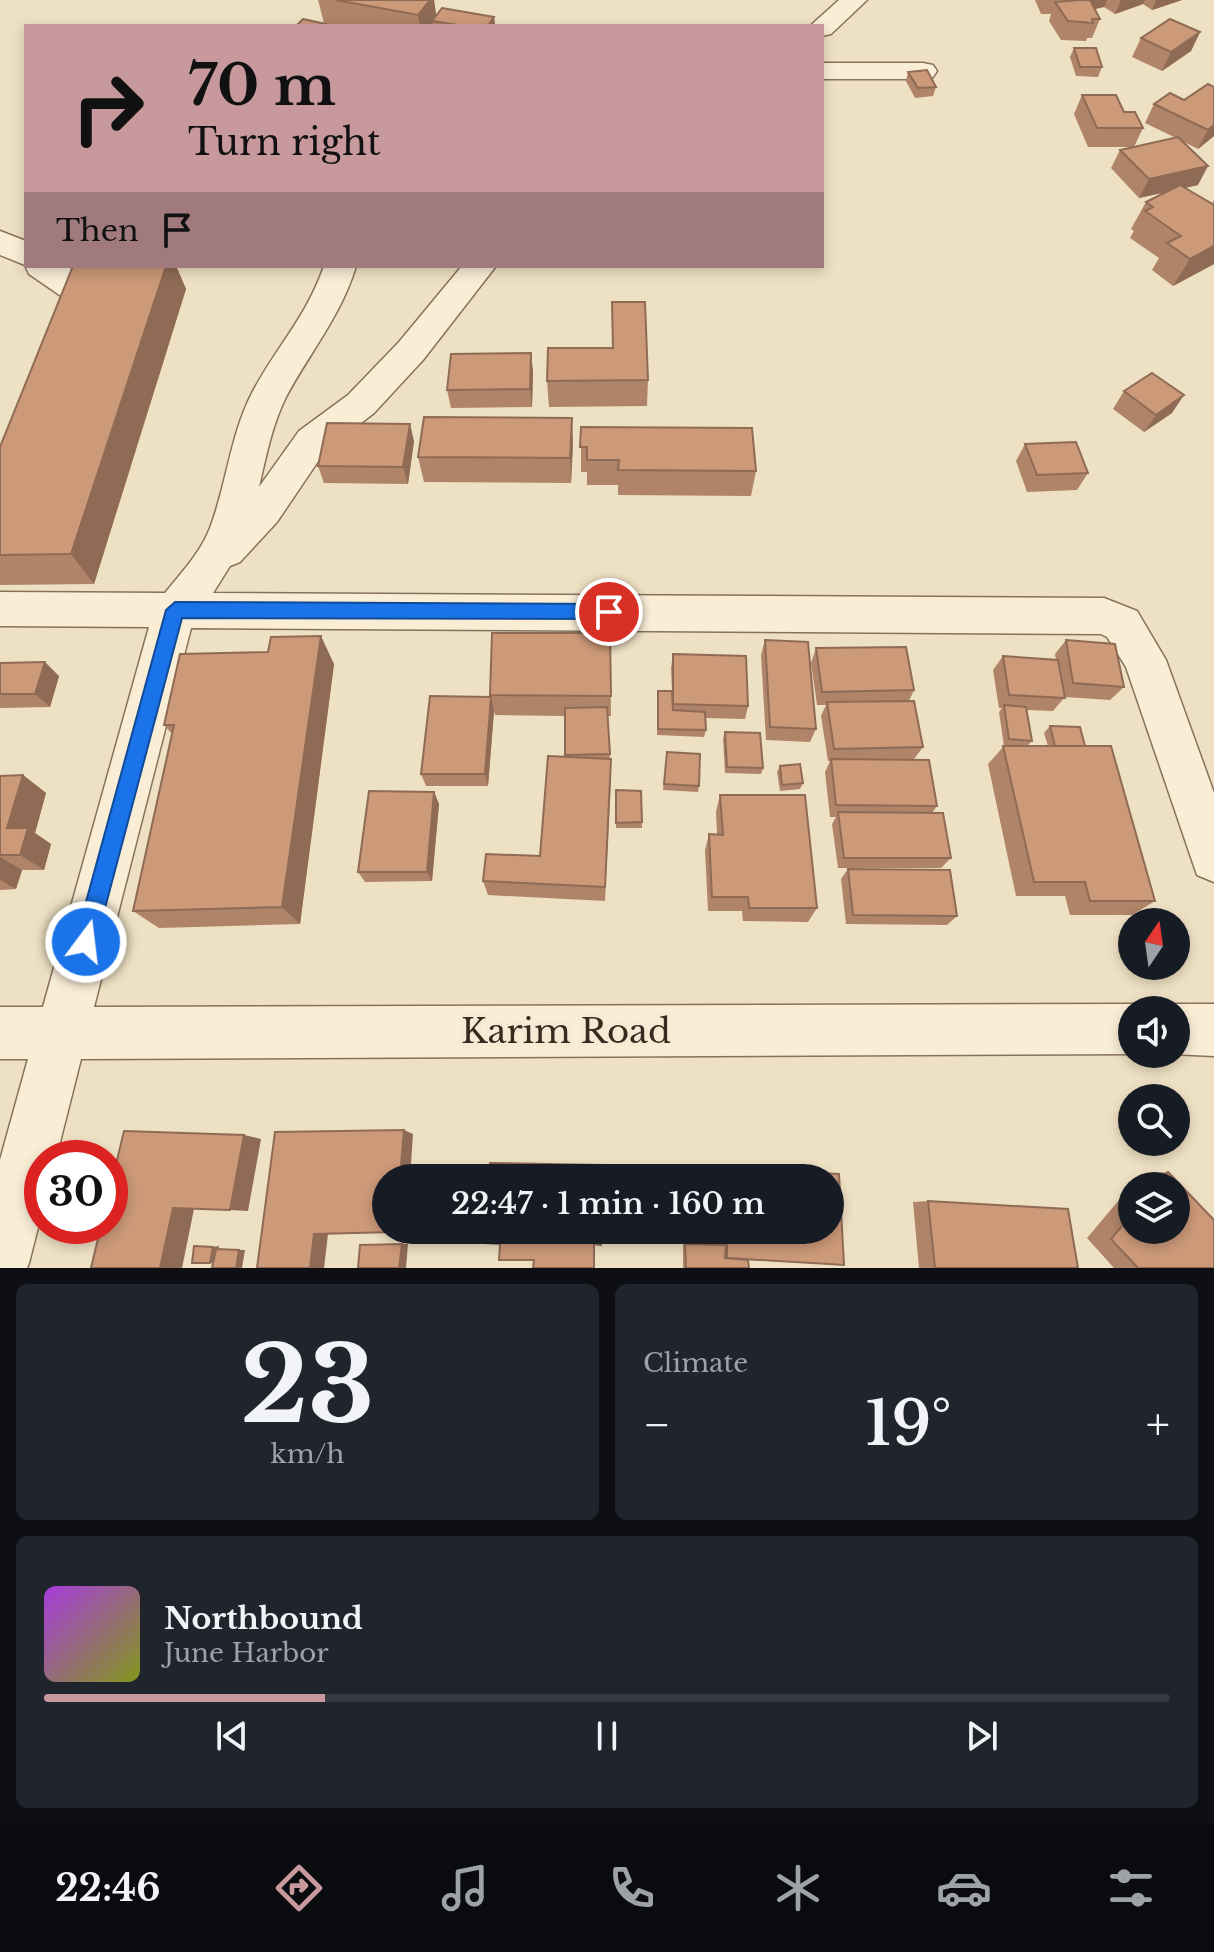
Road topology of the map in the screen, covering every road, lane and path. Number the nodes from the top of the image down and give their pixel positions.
1 (854, 0) edge
2 (824, 26) edge
3 (824, 71) edge
4 (923, 71) edge
5 (0, 241) edge
6 (24, 254) edge
7 (44, 268) edge
8 (339, 268) edge
9 (478, 268) edge
10 (61, 353) edge
11 (208, 569) junction
12 (0, 609) edge
13 (175, 610) junction
14 (1214, 859) edge
15 (1118, 1030) edge
16 (1190, 1030) edge
17 (1214, 1030) edge
18 (0, 1033) edge
19 (61, 1033) junction
20 (0, 1263) edge

1 - 2 street
3 - 4 street
5 - 6 street
7 - 10 street
8 - 11 street
9 - 11 street
11 - 13 street
12 - 13 street
13 - 14 street
13 - 19 street
15 - 19 street, Karim Road
16 - 17 street
18 - 19 street, Karim Road
19 - 20 street

